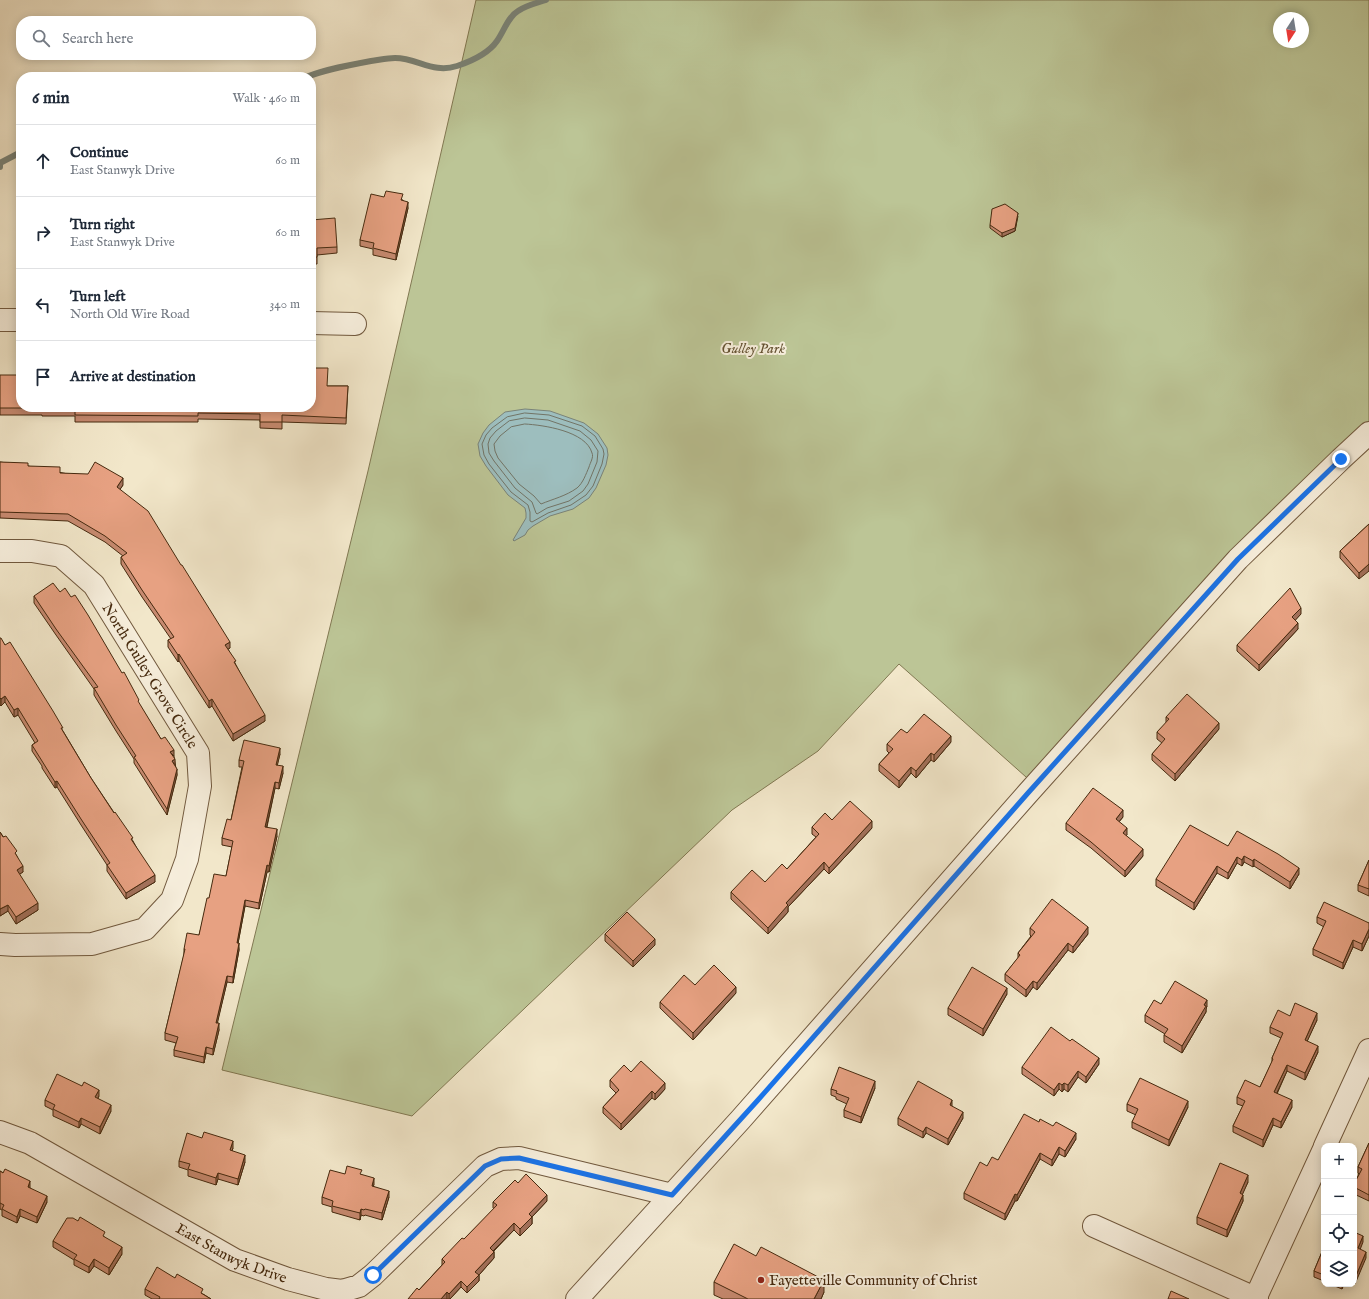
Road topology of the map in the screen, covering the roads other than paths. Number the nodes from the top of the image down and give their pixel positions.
1 (0, 320) edge
2 (16, 320) edge
3 (316, 324) edge
4 (355, 324) dead end
5 (1369, 433) edge
6 (0, 551) edge
7 (0, 944) edge
8 (1369, 1050) edge
9 (0, 1132) edge
10 (1327, 1143) edge
11 (1321, 1156) edge
12 (672, 1195) junction
13 (1094, 1226) dead end
14 (577, 1299) edge
15 (1256, 1299) edge

1 - 2 street
3 - 4 street
5 - 12 street
6 - 7 street, North Gulley Grove Circle
8 - 10 street
9 - 12 street, East Stanwyk Drive
11 - 15 street
12 - 14 street
13 - 15 street

